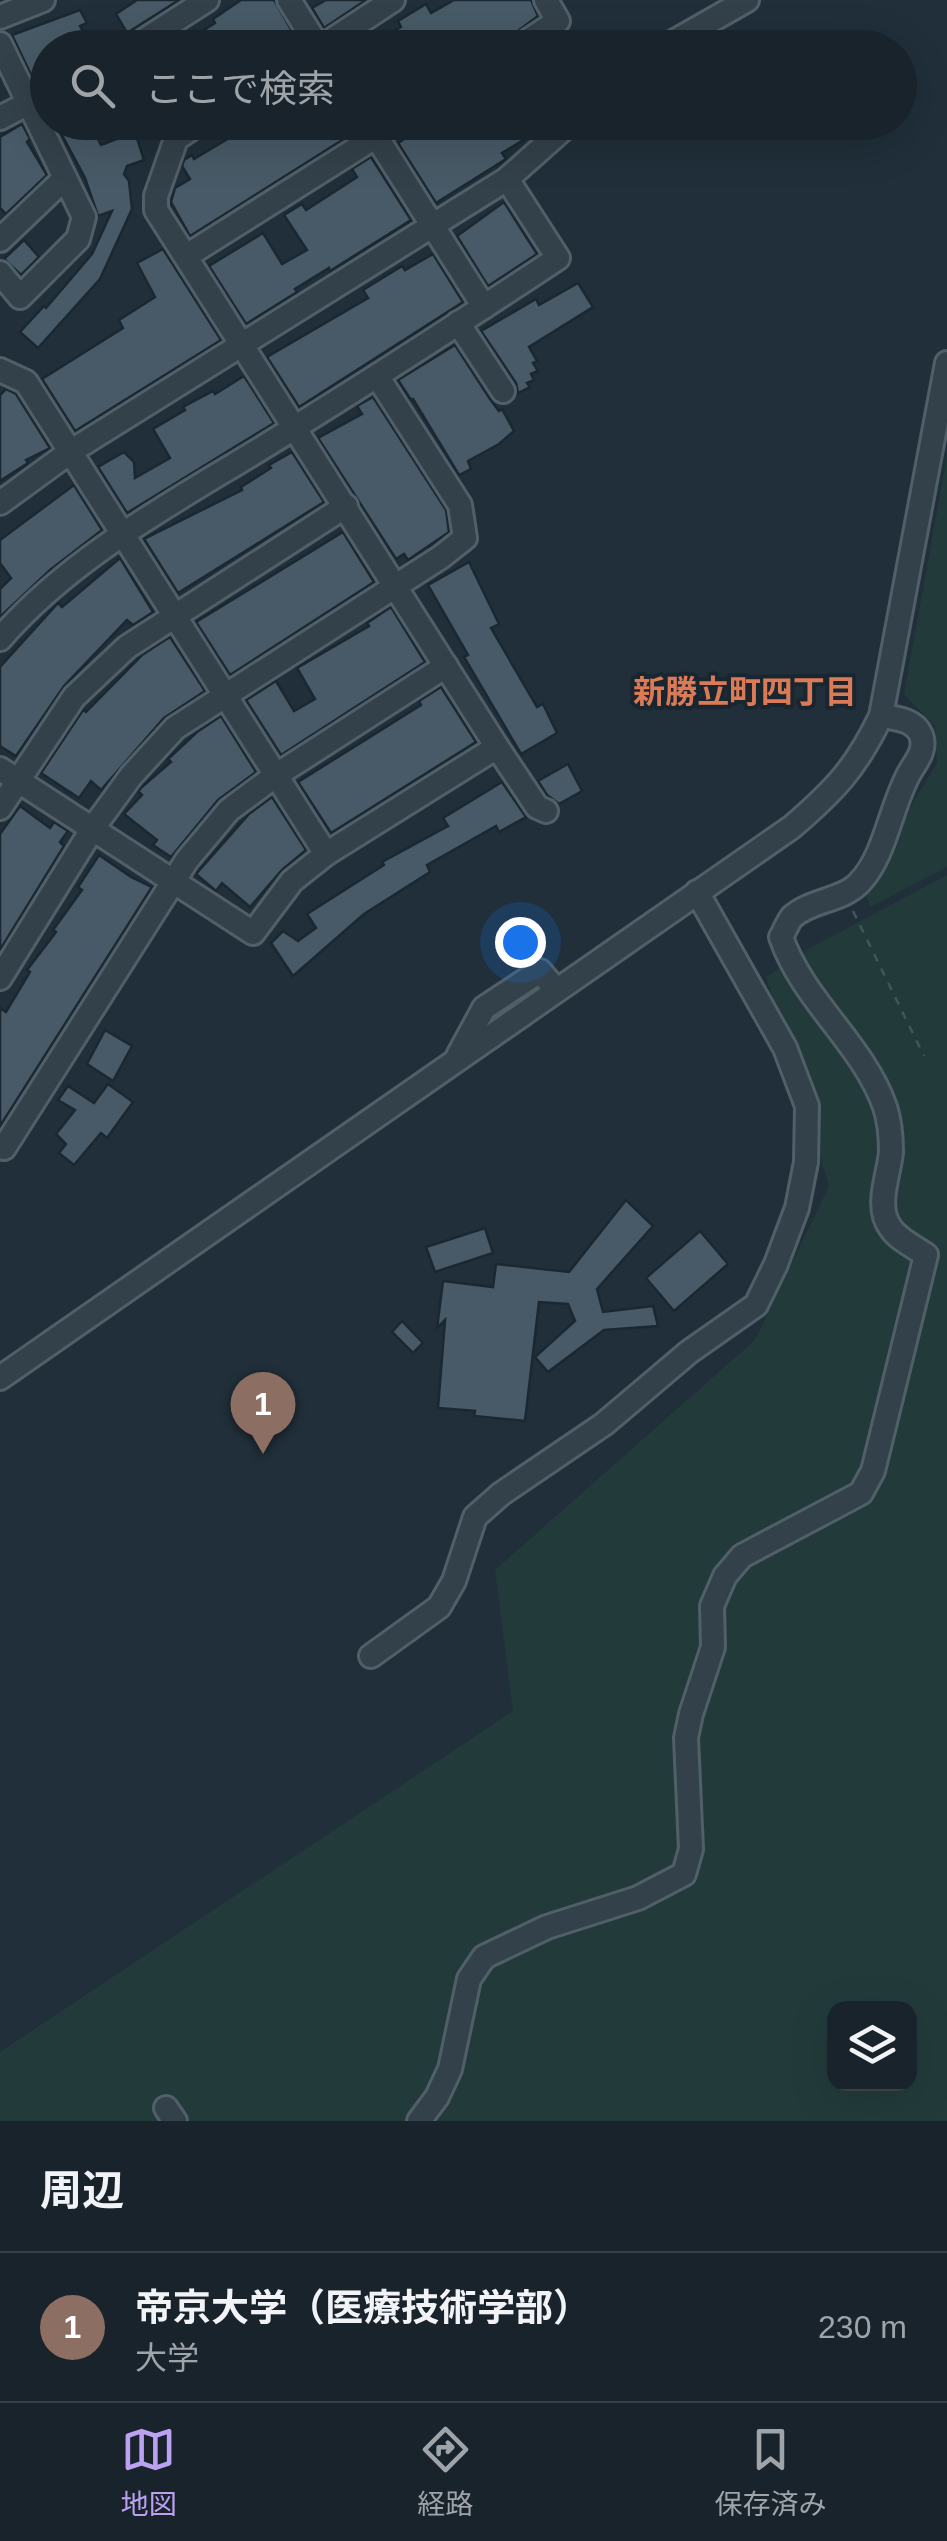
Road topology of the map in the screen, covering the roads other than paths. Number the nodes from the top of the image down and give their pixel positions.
1 (43, 0) edge
2 (207, 0) edge
3 (290, 0) edge
4 (394, 0) edge
5 (546, 0) edge
6 (747, 0) edge
7 (0, 17) edge
8 (161, 30) edge
9 (309, 30) edge
10 (348, 30) edge
11 (544, 30) edge
12 (694, 30) edge
13 (0, 44) edge
14 (30, 85) edge
15 (30, 102) edge
16 (0, 118) edge
17 (52, 140) edge
18 (169, 140) edge
19 (356, 140) edge
20 (377, 140) edge
21 (551, 140) edge
22 (507, 179) junction
23 (64, 180) junction
24 (432, 224) junction
25 (0, 240) edge
26 (188, 256) junction
27 (0, 273) edge
28 (484, 307) junction
29 (458, 323) junction
30 (244, 345) junction
31 (947, 363) edge
32 (0, 370) edge
33 (377, 376) junction
34 (503, 390) dead end
35 (295, 428) junction
36 (70, 452) junction
37 (0, 503) edge
38 (346, 506) junction
39 (122, 534) junction
40 (396, 584) junction
41 (173, 615) junction
42 (0, 639) edge
43 (446, 666) junction
44 (224, 694) junction
45 (881, 716) junction
46 (497, 746) junction
47 (9, 773) edge
48 (276, 776) junction
49 (0, 808) edge
50 (546, 811) dead end
51 (93, 828) junction
52 (326, 854) junction
53 (173, 882) junction
54 (698, 892) junction
55 (0, 978) edge
56 (0, 1146) edge
57 (0, 1378) edge
58 (371, 1656) dead end
59 (419, 2121) edge

1 - 7 street
2 - 8 street
3 - 9 street
4 - 10 street
5 - 11 street
6 - 12 street
13 - 14 street
15 - 16 street
17 - 23 street
18 - 26 street
19 - 26 street
20 - 24 street
21 - 22 street
22 - 24 street
22 - 28 street
23 - 25 street
23 - 27 street
24 - 28 street
24 - 30 street
26 - 30 street
28 - 29 street
29 - 33 street
29 - 34 street
30 - 35 street
30 - 36 street
31 - 45 street
32 - 36 street
33 - 35 street
33 - 40 street
35 - 38 street
35 - 39 street
36 - 37 street
36 - 39 street
38 - 40 street
38 - 41 street
39 - 41 street
39 - 42 street
40 - 43 street
40 - 44 street
41 - 44 street
41 - 47 street
43 - 46 street
43 - 48 street
44 - 48 street
44 - 51 street
45 - 54 street
45 - 59 street
46 - 50 street
46 - 52 street
47 - 49 street
47 - 51 street
48 - 52 street
48 - 53 street
51 - 53 street
51 - 55 street
52 - 53 street
53 - 56 street
54 - 57 street
54 - 58 street

